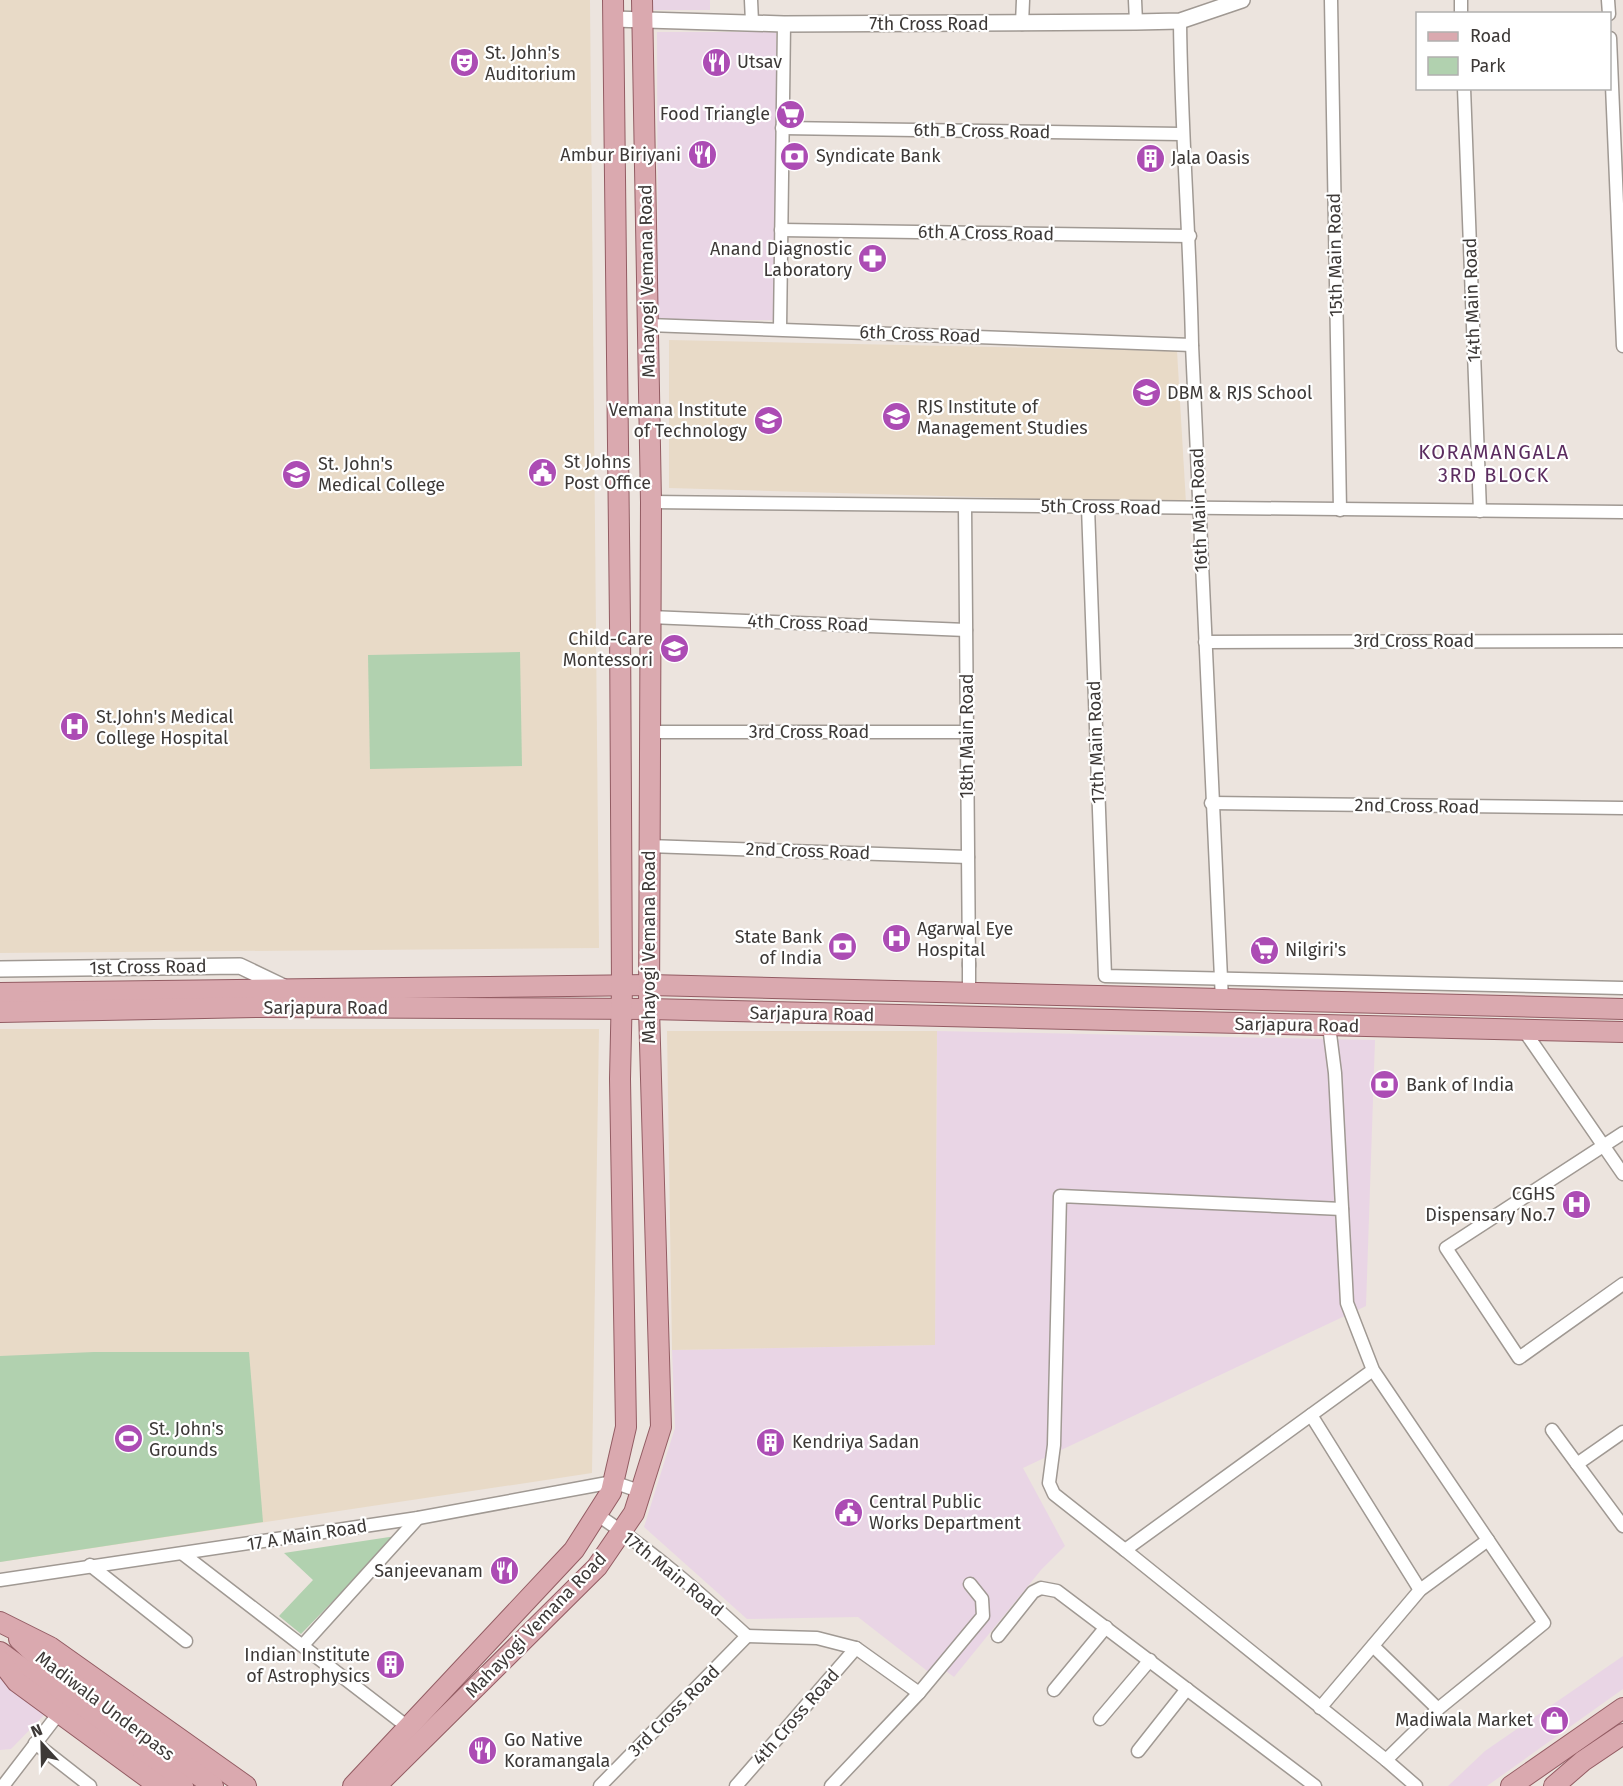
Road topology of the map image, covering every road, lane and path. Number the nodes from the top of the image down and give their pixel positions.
1 (751, 0) edge
2 (1023, 0) edge
3 (1135, 0) edge
4 (1242, 0) edge
5 (1331, 0) edge
6 (613, 10) edge
7 (643, 10) edge
8 (1180, 21) junction
9 (752, 22) junction
10 (1136, 22) junction
11 (784, 24) junction
12 (1023, 24) junction
13 (1611, 62) edge
14 (1464, 90) edge
15 (782, 128) junction
16 (1181, 134) junction
17 (781, 230) junction
18 (1190, 236) junction
19 (648, 325) junction
20 (780, 328) junction
21 (1192, 345) junction
22 (1623, 346) edge
23 (651, 502) junction
24 (965, 506) junction
25 (1088, 507) junction
26 (1199, 508) junction
27 (1340, 510) junction
28 (1480, 511) junction
29 (1623, 512) edge
30 (650, 617) junction
31 (966, 630) junction
32 (1623, 641) edge
33 (1204, 642) junction
34 (650, 732) junction
35 (967, 732) junction
36 (1212, 803) junction
37 (1623, 808) edge
38 (648, 846) junction
39 (968, 857) junction
40 (0, 969) edge
41 (1220, 977) junction
42 (649, 985) junction
43 (622, 987) junction
44 (1623, 988) edge
45 (290, 990) junction
46 (0, 993) edge
47 (969, 994) junction
48 (1222, 1000) junction
49 (649, 1009) junction
50 (1623, 1009) edge
51 (622, 1010) junction
52 (0, 1012) edge
53 (1329, 1026) junction
54 (1523, 1029) junction
55 (1623, 1032) edge
56 (1623, 1133) edge
57 (1603, 1146) junction
58 (1623, 1174) edge
59 (1342, 1209) junction
60 (1623, 1284) edge
61 (1373, 1370) junction
62 (1311, 1415) junction
63 (1552, 1430) dead end
64 (1623, 1432) edge
65 (1577, 1464) junction
66 (613, 1482) junction
67 (642, 1492) junction
68 (596, 1514) junction
69 (418, 1518) junction
70 (1623, 1526) edge
71 (622, 1531) junction
72 (1488, 1540) junction
73 (1125, 1550) junction
74 (183, 1554) junction
75 (90, 1565) junction
76 (0, 1580) edge
77 (970, 1584) dead end
78 (1420, 1590) junction
79 (0, 1622) edge
80 (1106, 1627) junction
81 (747, 1636) junction
82 (998, 1636) dead end
83 (186, 1641) dead end
84 (303, 1645) junction
85 (1373, 1646) junction
86 (856, 1648) junction
87 (0, 1652) edge
88 (0, 1660) edge
89 (1150, 1660) junction
90 (1187, 1689) junction
91 (1054, 1690) dead end
92 (920, 1693) junction
93 (1320, 1708) junction
94 (1623, 1708) edge
95 (1438, 1709) junction
96 (59, 1713) junction
97 (1100, 1719) dead end
98 (410, 1728) junction
99 (1623, 1734) edge
100 (35, 1743) junction
101 (1138, 1751) dead end
102 (1386, 1760) junction
103 (3, 1786) edge
104 (90, 1786) edge
105 (159, 1786) edge
106 (183, 1786) edge
107 (213, 1786) edge
108 (246, 1786) edge
109 (353, 1786) edge
110 (376, 1786) edge
111 (600, 1786) edge
112 (736, 1786) edge
113 (831, 1786) edge
114 (1315, 1786) edge
115 (1416, 1786) edge
116 (1511, 1786) edge
117 (1554, 1786) edge

1 - 9 street
2 - 12 street
3 - 10 street
4 - 8 street, 7th Cross Road
5 - 27 street, 15th Main Road
6 - 7 street, 7th Cross Road
6 - 43 main road, Mahayogi Vemana Road
7 - 9 street, 7th Cross Road
7 - 19 main road, Mahayogi Vemana Road
8 - 10 street, 7th Cross Road
8 - 16 street, 16th Main Road
9 - 11 street, 7th Cross Road
10 - 12 street, 7th Cross Road
11 - 12 street, 7th Cross Road
11 - 15 street
13 - 22 street
14 - 28 street, 14th Main Road
15 - 16 street, 6th B Cross Road
15 - 17 street
16 - 18 street, 16th Main Road
17 - 18 street, 6th A Cross Road
17 - 20 street
18 - 21 street, 16th Main Road
19 - 20 street, 6th Cross Road
19 - 23 main road, Mahayogi Vemana Road
20 - 21 street, 6th Cross Road
21 - 26 street, 16th Main Road
23 - 24 street, 5th Cross Road
23 - 30 main road, Mahayogi Vemana Road
24 - 25 street, 5th Cross Road
24 - 31 street, 18th Main Road
25 - 26 street, 5th Cross Road
25 - 41 street, 17th Main Road
26 - 27 street, 5th Cross Road
26 - 33 street, 16th Main Road
27 - 28 street, 5th Cross Road
28 - 29 street, 5th Cross Road
30 - 31 street, 4th Cross Road
30 - 34 main road, Mahayogi Vemana Road
31 - 35 street, 18th Main Road
32 - 33 street, 3rd Cross Road
33 - 36 street, 16th Main Road
34 - 35 street, 3rd Cross Road
34 - 38 main road, Mahayogi Vemana Road
35 - 39 street, 18th Main Road
36 - 37 street, 2nd Cross Road
36 - 41 street, 16th Main Road
38 - 39 street, 2nd Cross Road
38 - 42 main road, Mahayogi Vemana Road
39 - 47 street, 18th Main Road
40 - 45 street, 1st Cross Road
41 - 44 street
41 - 48 street, 16th Main Road
42 - 43 main road, Sarjapura Road
42 - 47 main road, Sarjapura Road
42 - 49 main road, Mahayogi Vemana Road
43 - 45 main road, Sarjapura Road
43 - 51 main road, Mahayogi Vemana Road
45 - 46 main road, Sarjapura Road
47 - 48 main road, Sarjapura Road
48 - 50 main road, Sarjapura Road
49 - 51 main road, Sarjapura Road
49 - 53 main road, Sarjapura Road
49 - 67 main road, Mahayogi Vemana Road
51 - 52 main road, Sarjapura Road
51 - 66 main road, Mahayogi Vemana Road
53 - 54 main road, Sarjapura Road
53 - 59 street
54 - 55 main road, Sarjapura Road
54 - 57 street
56 - 57 street
57 - 58 street
57 - 60 street
59 - 61 street
59 - 73 street
61 - 62 street
61 - 72 street
62 - 73 street
62 - 78 street
63 - 65 street
64 - 65 street
65 - 70 street
66 - 67 street
66 - 68 main road, Mahayogi Vemana Road
66 - 69 street, 17 A Main Road
67 - 71 main road, Mahayogi Vemana Road
68 - 71 street, 17th Main Road
68 - 98 main road, Mahayogi Vemana Road
69 - 74 street, 17 A Main Road
69 - 84 street
71 - 81 street, 17th Main Road
71 - 110 main road, Mahayogi Vemana Road
72 - 78 street
72 - 95 street
73 - 93 street
74 - 75 street, 17 A Main Road
74 - 84 street
75 - 76 street, 17 A Main Road
75 - 83 street
77 - 92 street
78 - 85 street
79 - 107 main road, Madiwala Underpass
79 - 108 main road
80 - 82 street
80 - 89 street
80 - 91 street
81 - 86 street
81 - 111 street, 3rd Cross Road
84 - 98 street
85 - 93 street
85 - 95 street
86 - 92 street
86 - 112 street, 4th Cross Road
87 - 106 main road, Madiwala Underpass
88 - 96 main road
89 - 90 street
89 - 97 street
90 - 101 street
90 - 114 street
92 - 113 street
93 - 102 street
94 - 116 main road
95 - 102 street
96 - 100 street
96 - 105 main road
98 - 109 main road, Mahayogi Vemana Road
99 - 117 main road
100 - 103 street
100 - 104 street
102 - 115 street

